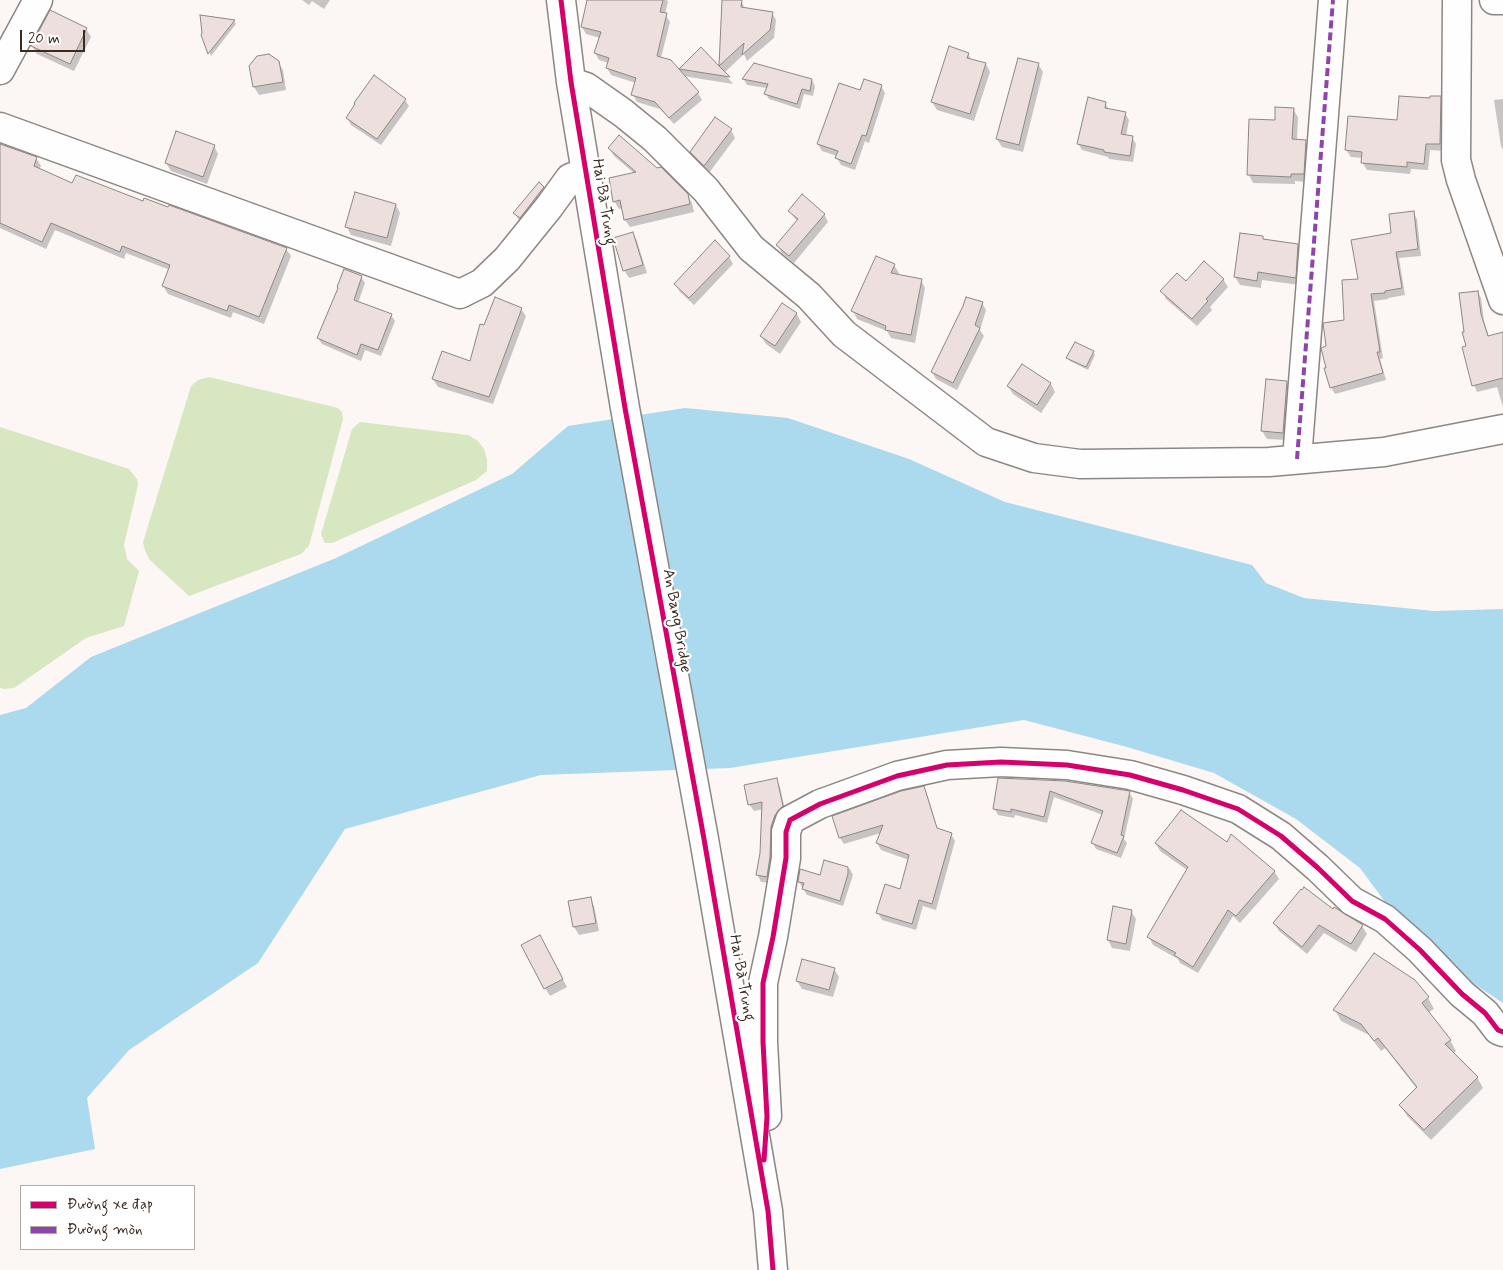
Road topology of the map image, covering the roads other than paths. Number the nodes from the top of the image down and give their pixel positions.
1 (38, 0) edge
2 (561, 0) edge
3 (1333, 0) edge
4 (1457, 0) edge
5 (1494, 0) edge
6 (1503, 0) edge
7 (0, 70) edge
8 (571, 82) junction
9 (0, 127) edge
10 (586, 172) junction
11 (1503, 300) edge
12 (624, 408) joint
13 (1503, 429) edge
14 (1297, 460) junction
15 (704, 839) joint
16 (1503, 1032) edge
17 (763, 1180) junction
18 (774, 1270) edge

1 - 7 street
2 - 8 street, Hai Bà Trưng
3 - 14 street
4 - 11 street
5 - 6 street
8 - 10 street, Hai Bà Trưng
8 - 14 street
9 - 10 street
10 - 12 street, Hai Bà Trưng
12 - 15 street, An Bang Bridge
13 - 14 street
15 - 17 street, Hai Bà Trưng
16 - 17 street
17 - 18 street, Hai Bà Trưng

